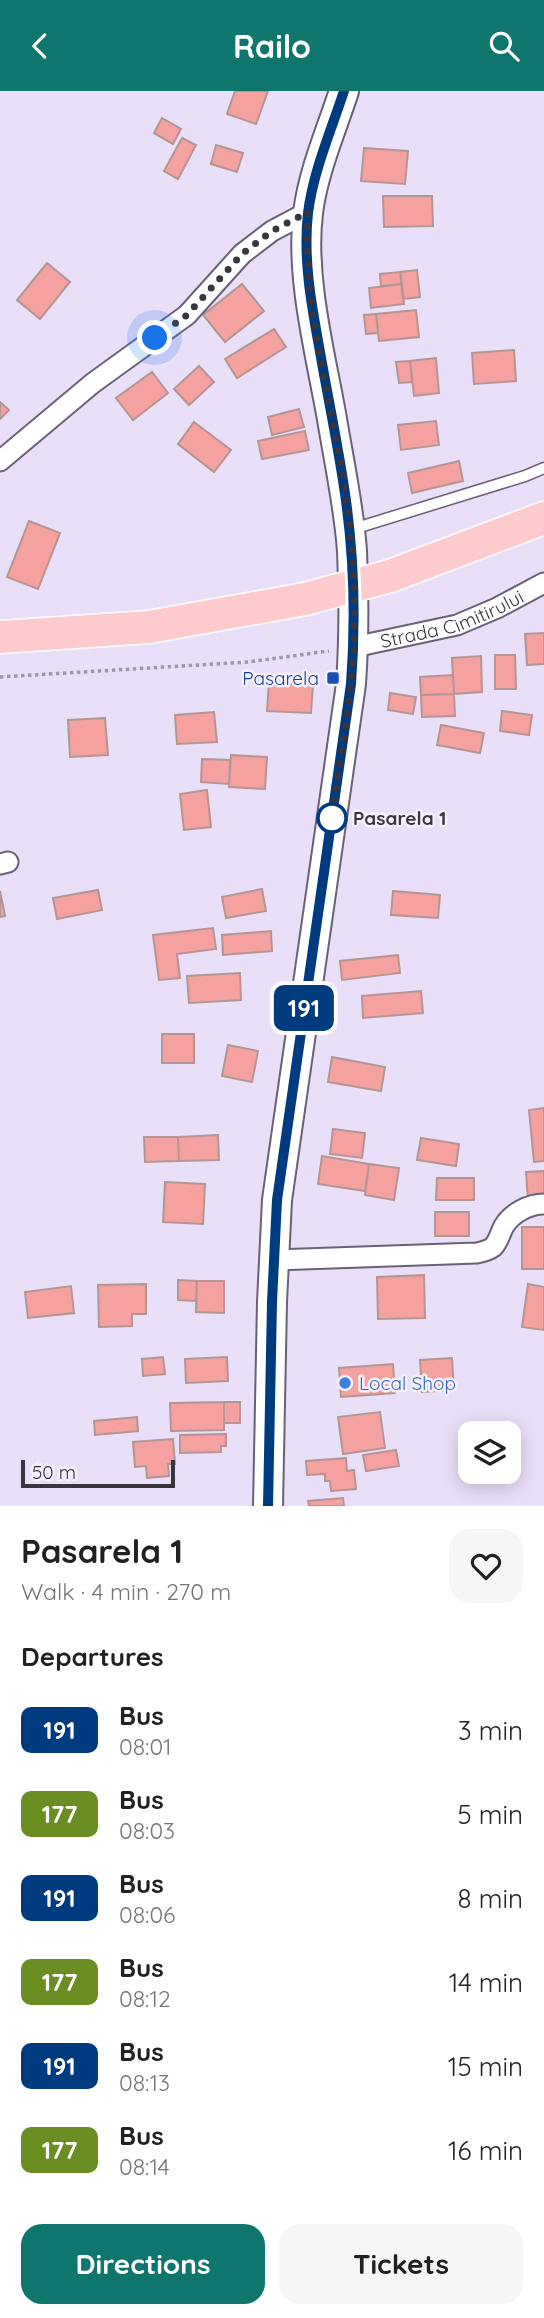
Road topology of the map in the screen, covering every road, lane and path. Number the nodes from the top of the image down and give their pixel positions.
1 (344, 91) edge
2 (308, 212) junction
3 (0, 461) edge
4 (544, 468) edge
5 (544, 518) edge
6 (349, 530) junction
7 (544, 583) edge
8 (0, 637) edge
9 (354, 647) junction
10 (0, 677) edge
11 (544, 1204) edge
12 (274, 1260) junction
13 (268, 1506) edge

1 - 2 main road
2 - 3 street
2 - 6 main road
4 - 6 lane
5 - 8 main road, bridge
6 - 9 main road
7 - 9 street, Strada Cimitirului
9 - 10 path
9 - 12 main road
11 - 12 street
12 - 13 main road

